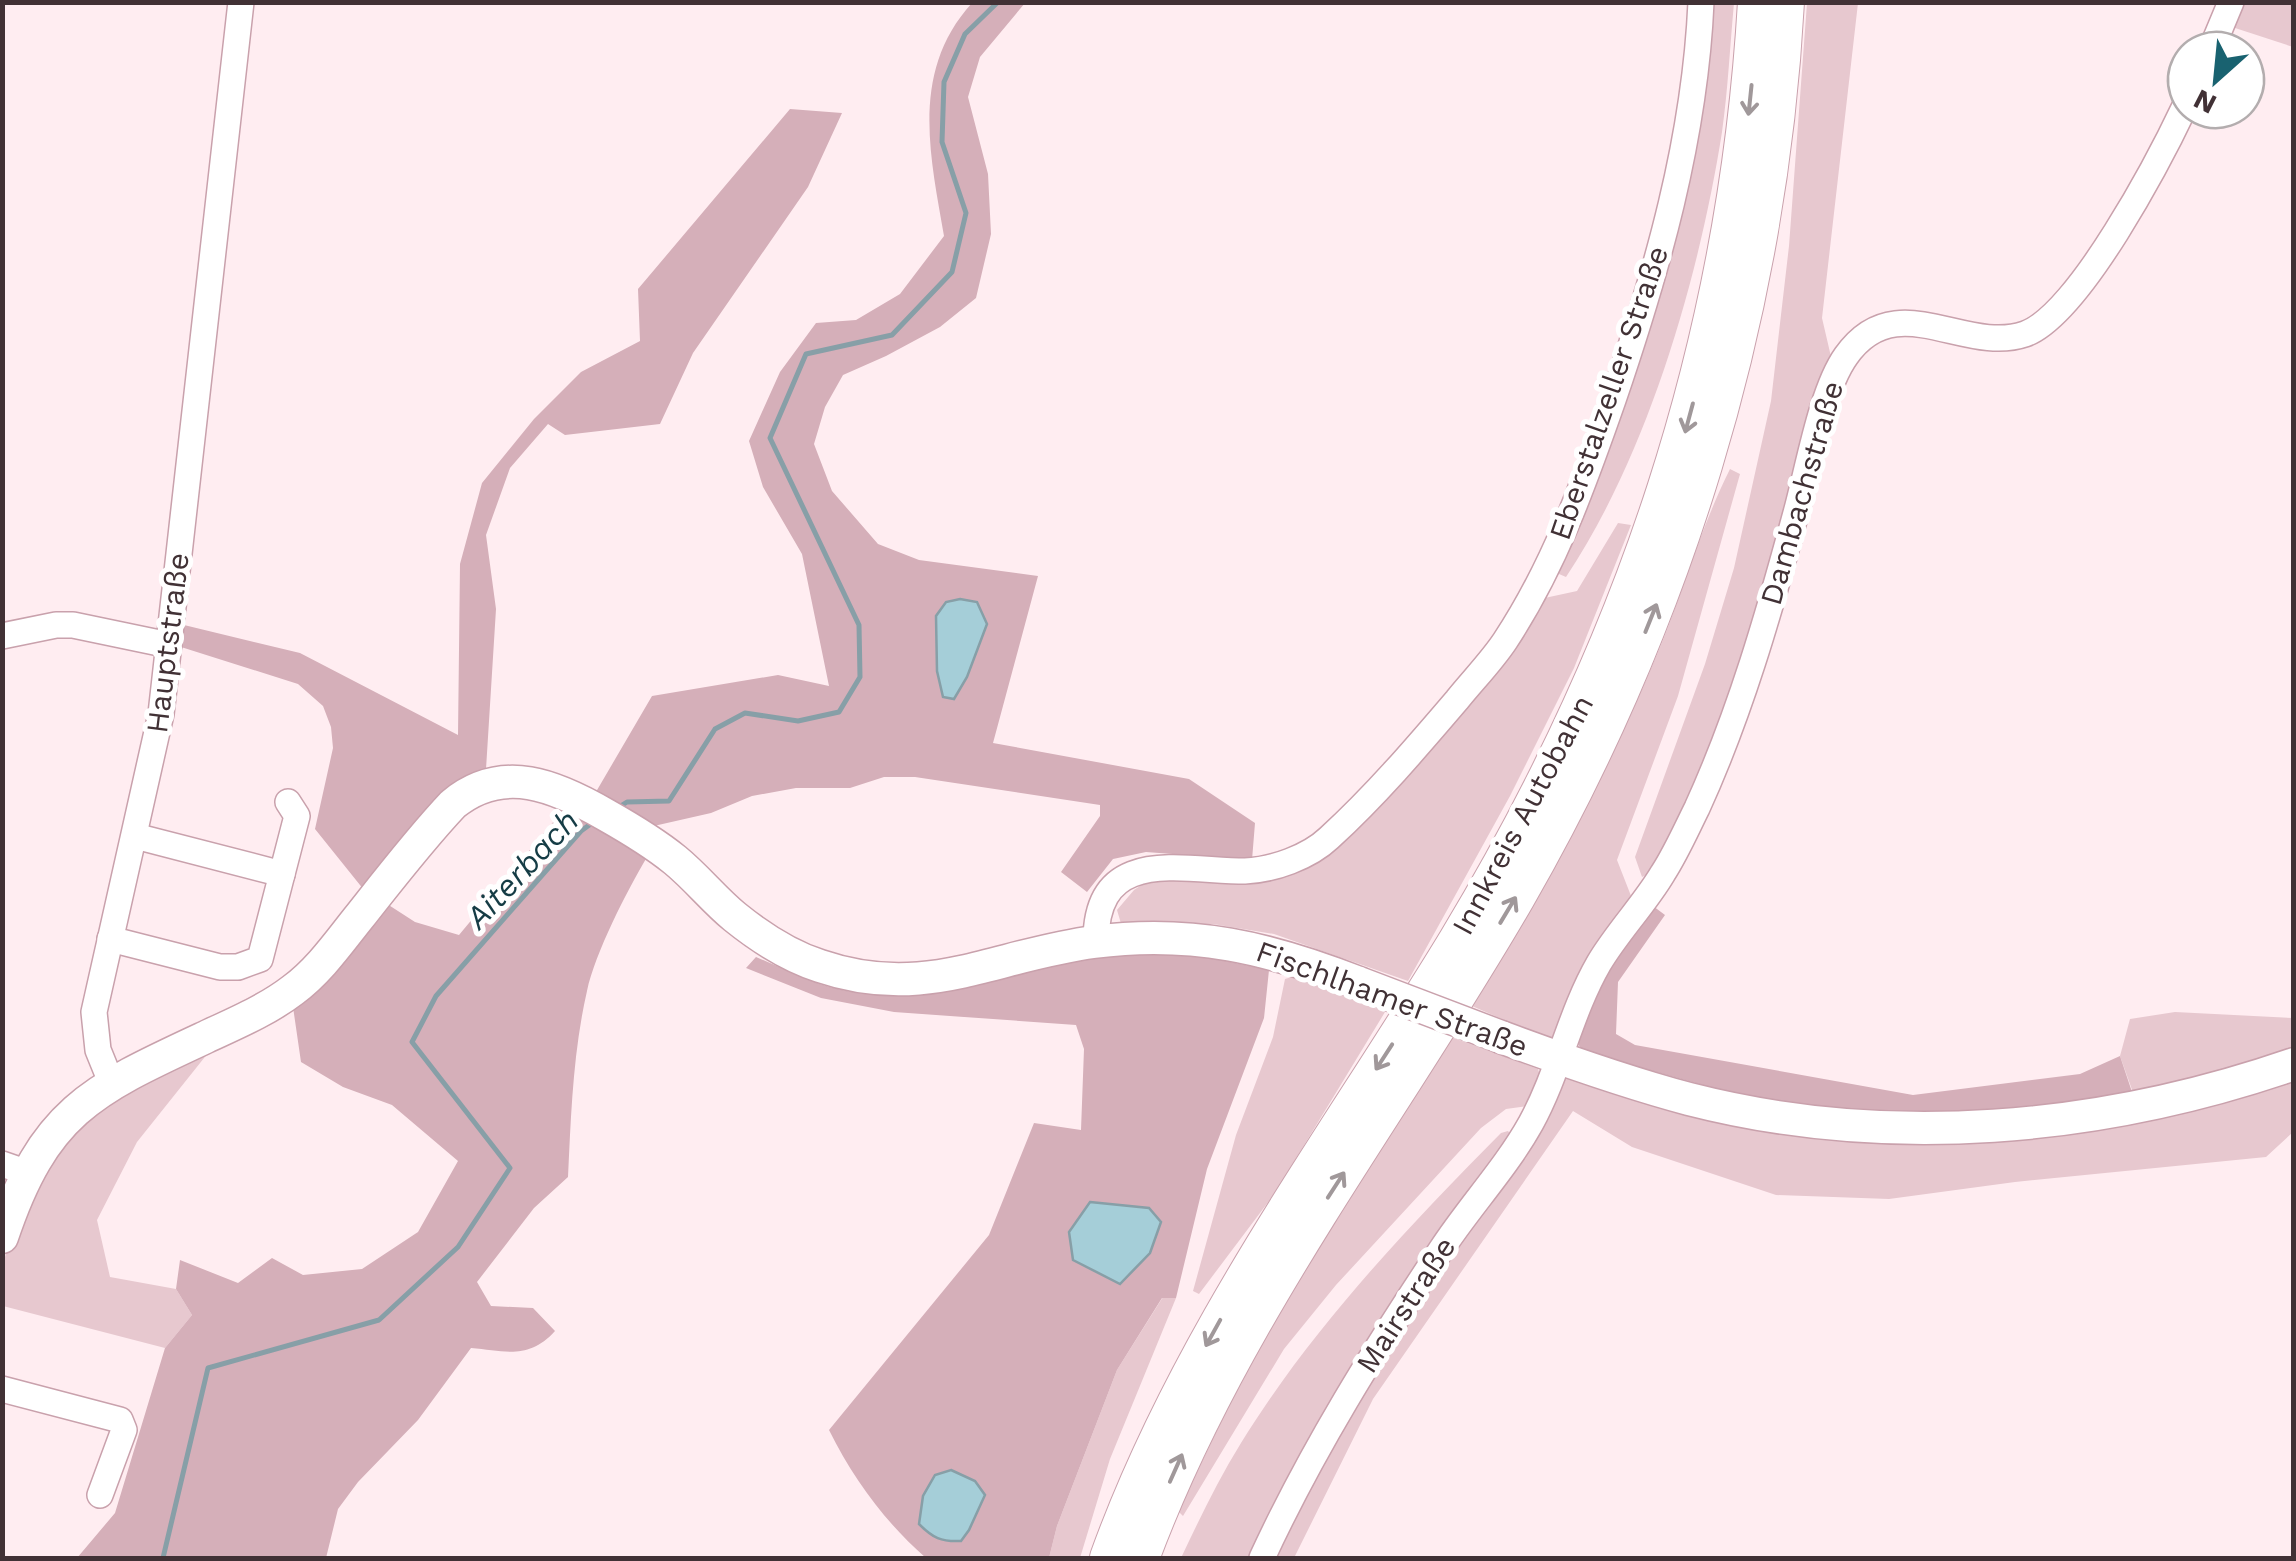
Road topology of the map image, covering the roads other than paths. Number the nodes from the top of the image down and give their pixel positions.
1 (241, 2) edge
2 (1701, 2) edge
3 (1757, 2) edge
4 (1786, 2) edge
5 (2231, 2) edge
6 (2219, 30) edge
7 (2174, 130) edge
8 (2, 636) edge
9 (169, 645) junction
10 (288, 802) dead end
11 (135, 836) junction
12 (282, 874) junction
13 (110, 939) junction
14 (1096, 942) junction
15 (1559, 1059) junction
16 (2294, 1064) edge
17 (111, 1082) junction
18 (15, 1168) edge
19 (2, 1238) edge
20 (2, 1389) edge
21 (100, 1495) dead end
22 (1109, 1558) edge
23 (1140, 1558) edge
24 (1262, 1558) edge

1 - 9 street, Hauptstraße
2 - 14 street, Eberstalzeller Straße
3 -> 22 highway, Innkreis Autobahn
23 -> 4 highway, Innkreis Autobahn
5 - 6 street
7 - 15 street, Dambachstraße
8 - 9 street
9 - 11 street, Hauptstraße
10 - 12 street
11 - 12 street
11 - 13 street, Hauptstraße
12 - 13 street
13 - 17 street, Hauptstraße
14 - 15 main road, Fischlhamer Straße, bridge
14 - 17 main road, Fischlhamer Straße
15 - 16 main road, Fischlhamer Straße
15 - 24 street, Mairstraße
17 - 18 main road
18 - 19 main road
20 - 21 street

